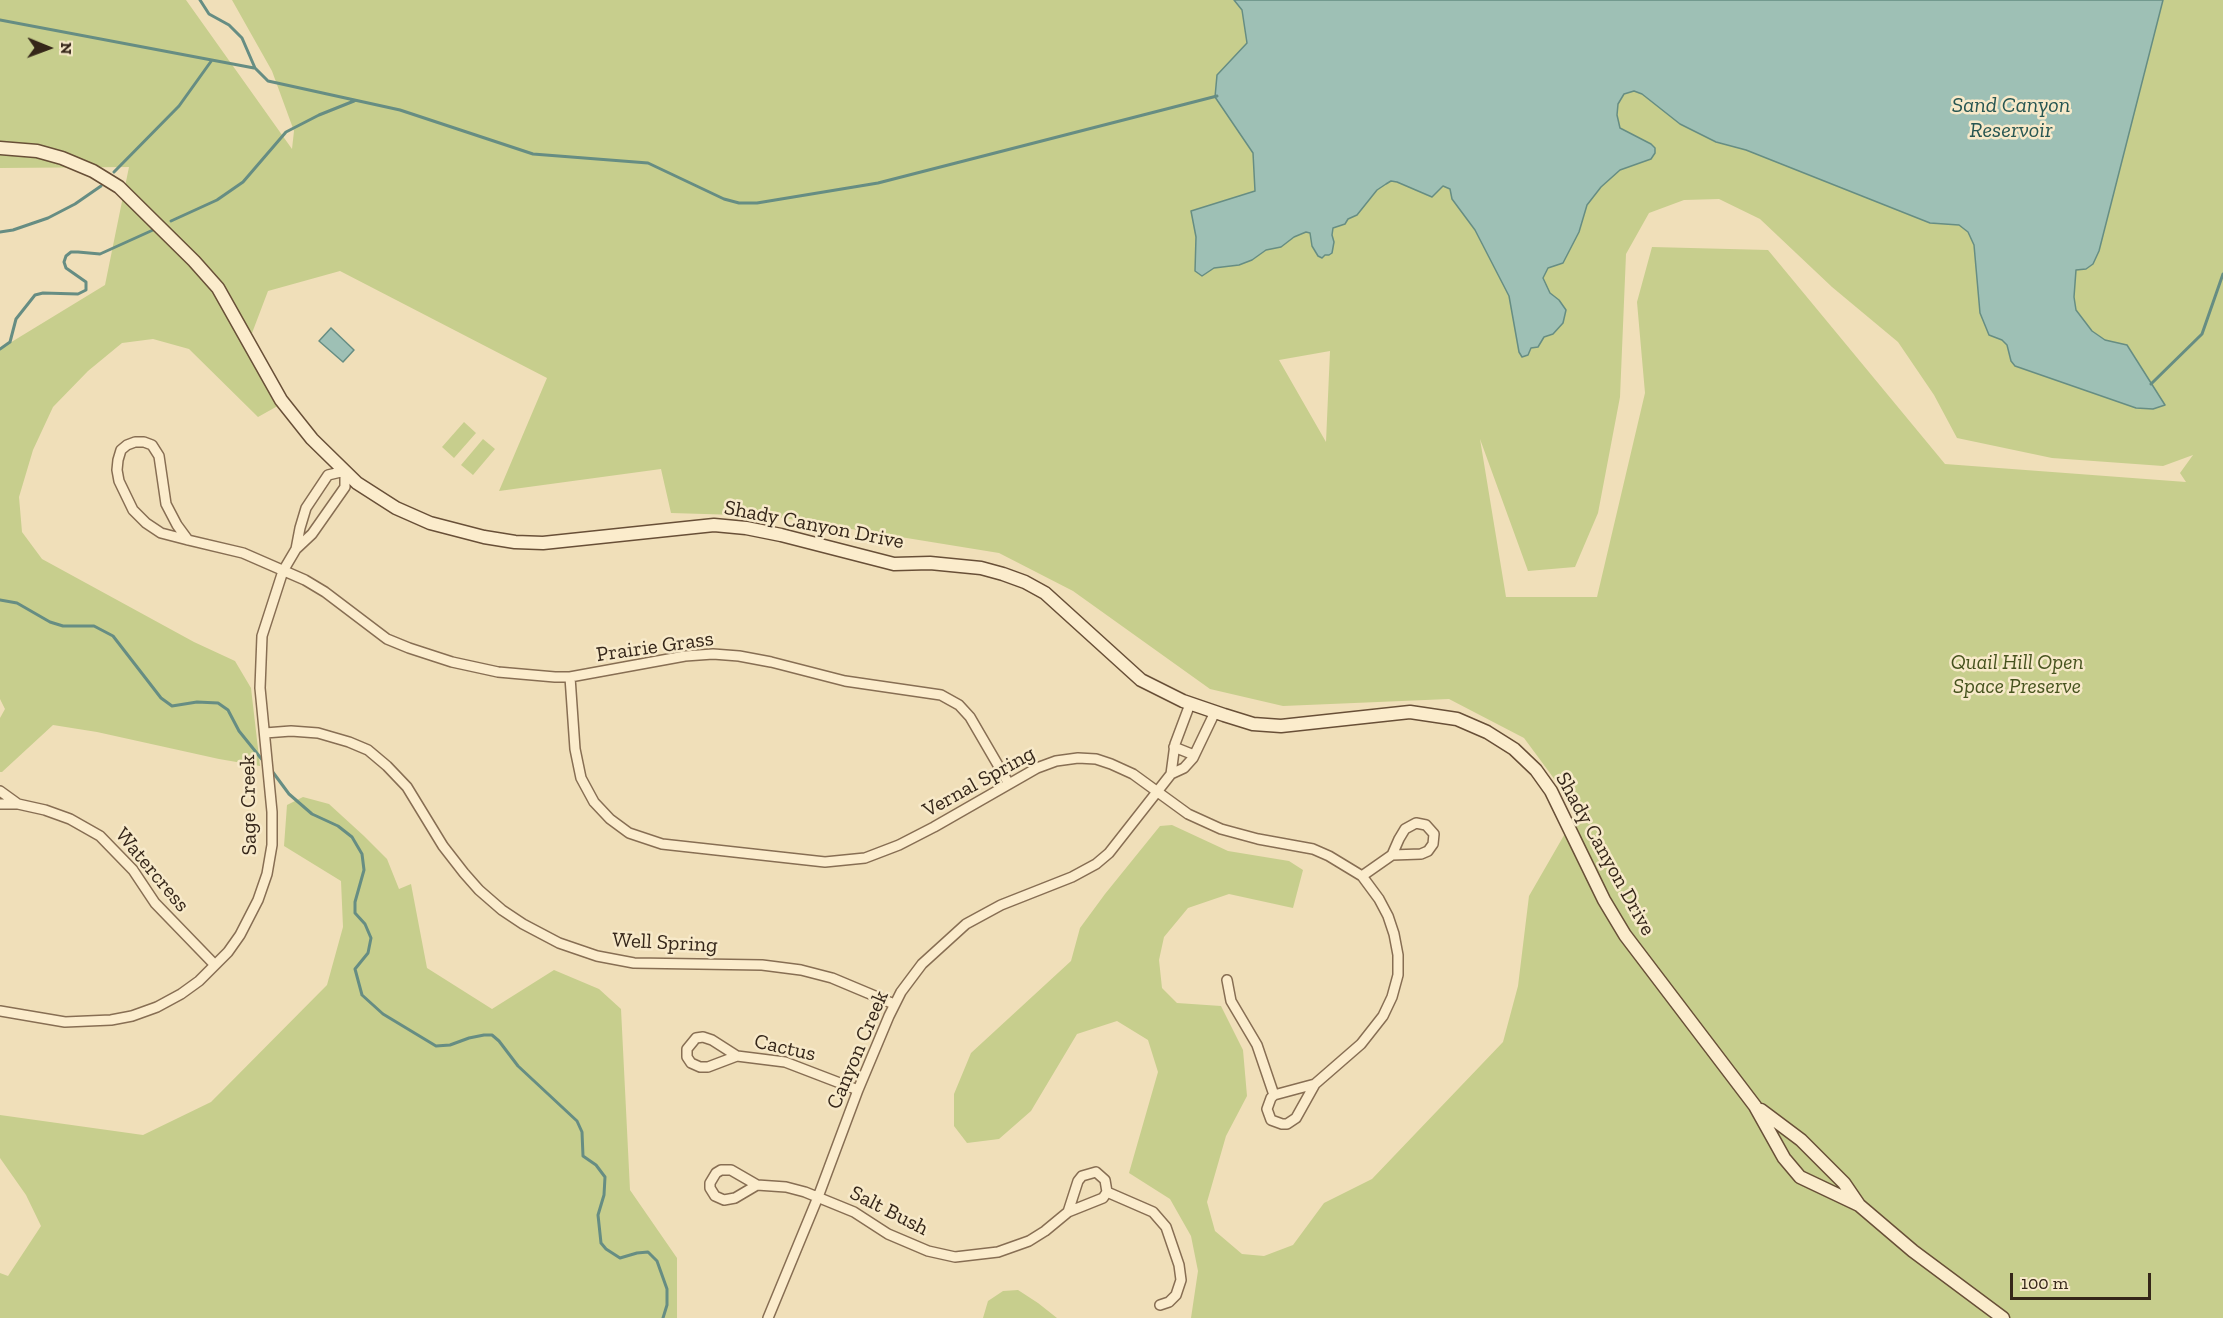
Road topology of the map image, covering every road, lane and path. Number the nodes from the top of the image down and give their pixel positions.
1 (0, 148) edge
2 (345, 471) junction
3 (306, 508) junction
4 (324, 517) junction
5 (188, 540) junction
6 (296, 549) junction
7 (283, 571) junction
8 (570, 676) junction
9 (1190, 704) junction
10 (1215, 712) junction
11 (265, 733) junction
12 (1174, 747) junction
13 (1194, 755) junction
14 (1171, 774) junction
15 (1009, 784) junction
16 (0, 791) edge
17 (1158, 792) junction
18 (0, 804) edge
19 (18, 804) junction
20 (1392, 855) junction
21 (1362, 876) junction
22 (215, 965) junction
23 (1227, 980) dead end
24 (894, 1004) junction
25 (0, 1011) edge
26 (737, 1056) junction
27 (1315, 1084) junction
28 (858, 1090) junction
29 (1274, 1095) junction
30 (1755, 1106) junction
31 (757, 1185) junction
32 (1107, 1192) junction
33 (818, 1197) junction
34 (1859, 1205) junction
35 (1068, 1212) junction
36 (1160, 1305) dead end
37 (768, 1318) edge
38 (2003, 1318) edge

1 - 2 street, Shady Canyon Drive
2 - 3 street, Sage Creek
2 - 4 street, Sage Creek
2 - 9 street, Shady Canyon Drive
3 - 4 street
3 - 6 street, Sage Creek
4 - 6 street, Sage Creek
5 - 5 street, Prairie Grass
5 - 7 street, Prairie Grass
6 - 7 street, Sage Creek
7 - 8 street, Prairie Grass
7 - 11 street, Sage Creek
8 - 15 street, Prairie Grass
8 - 15 street, Vernal Spring
9 - 10 street, Shady Canyon Drive
9 - 12 street, Canyon Creek
10 - 13 street, Canyon Creek
10 - 30 street, Shady Canyon Drive
11 - 22 street, Sage Creek
11 - 24 street, Well Spring
12 - 13 street
12 - 14 street, Canyon Creek
13 - 14 street, Canyon Creek
14 - 17 street, Canyon Creek
15 - 17 street, Vernal Spring
16 - 19 street, Watercress
17 - 21 street, Vernal Spring
17 - 24 street, Canyon Creek
18 - 19 street, Watercress
19 - 22 street, Watercress
20 - 20 street
20 - 21 street
21 - 27 street, Vernal Spring
22 - 25 street, Sage Creek
23 - 29 street
24 - 28 street, Canyon Creek
26 - 26 street, Cactus
26 - 28 street, Cactus
27 - 29 street, Vernal Spring
27 - 29 street, Vernal Spring
28 - 33 street, Canyon Creek
30 - 34 street
30 - 34 street
31 - 31 street, Salt Bush
31 - 33 street, Salt Bush
32 - 35 street, Salt Bush
32 - 35 street
32 - 36 street
33 - 35 street, Salt Bush
33 - 37 street, Canyon Creek
34 - 38 street

